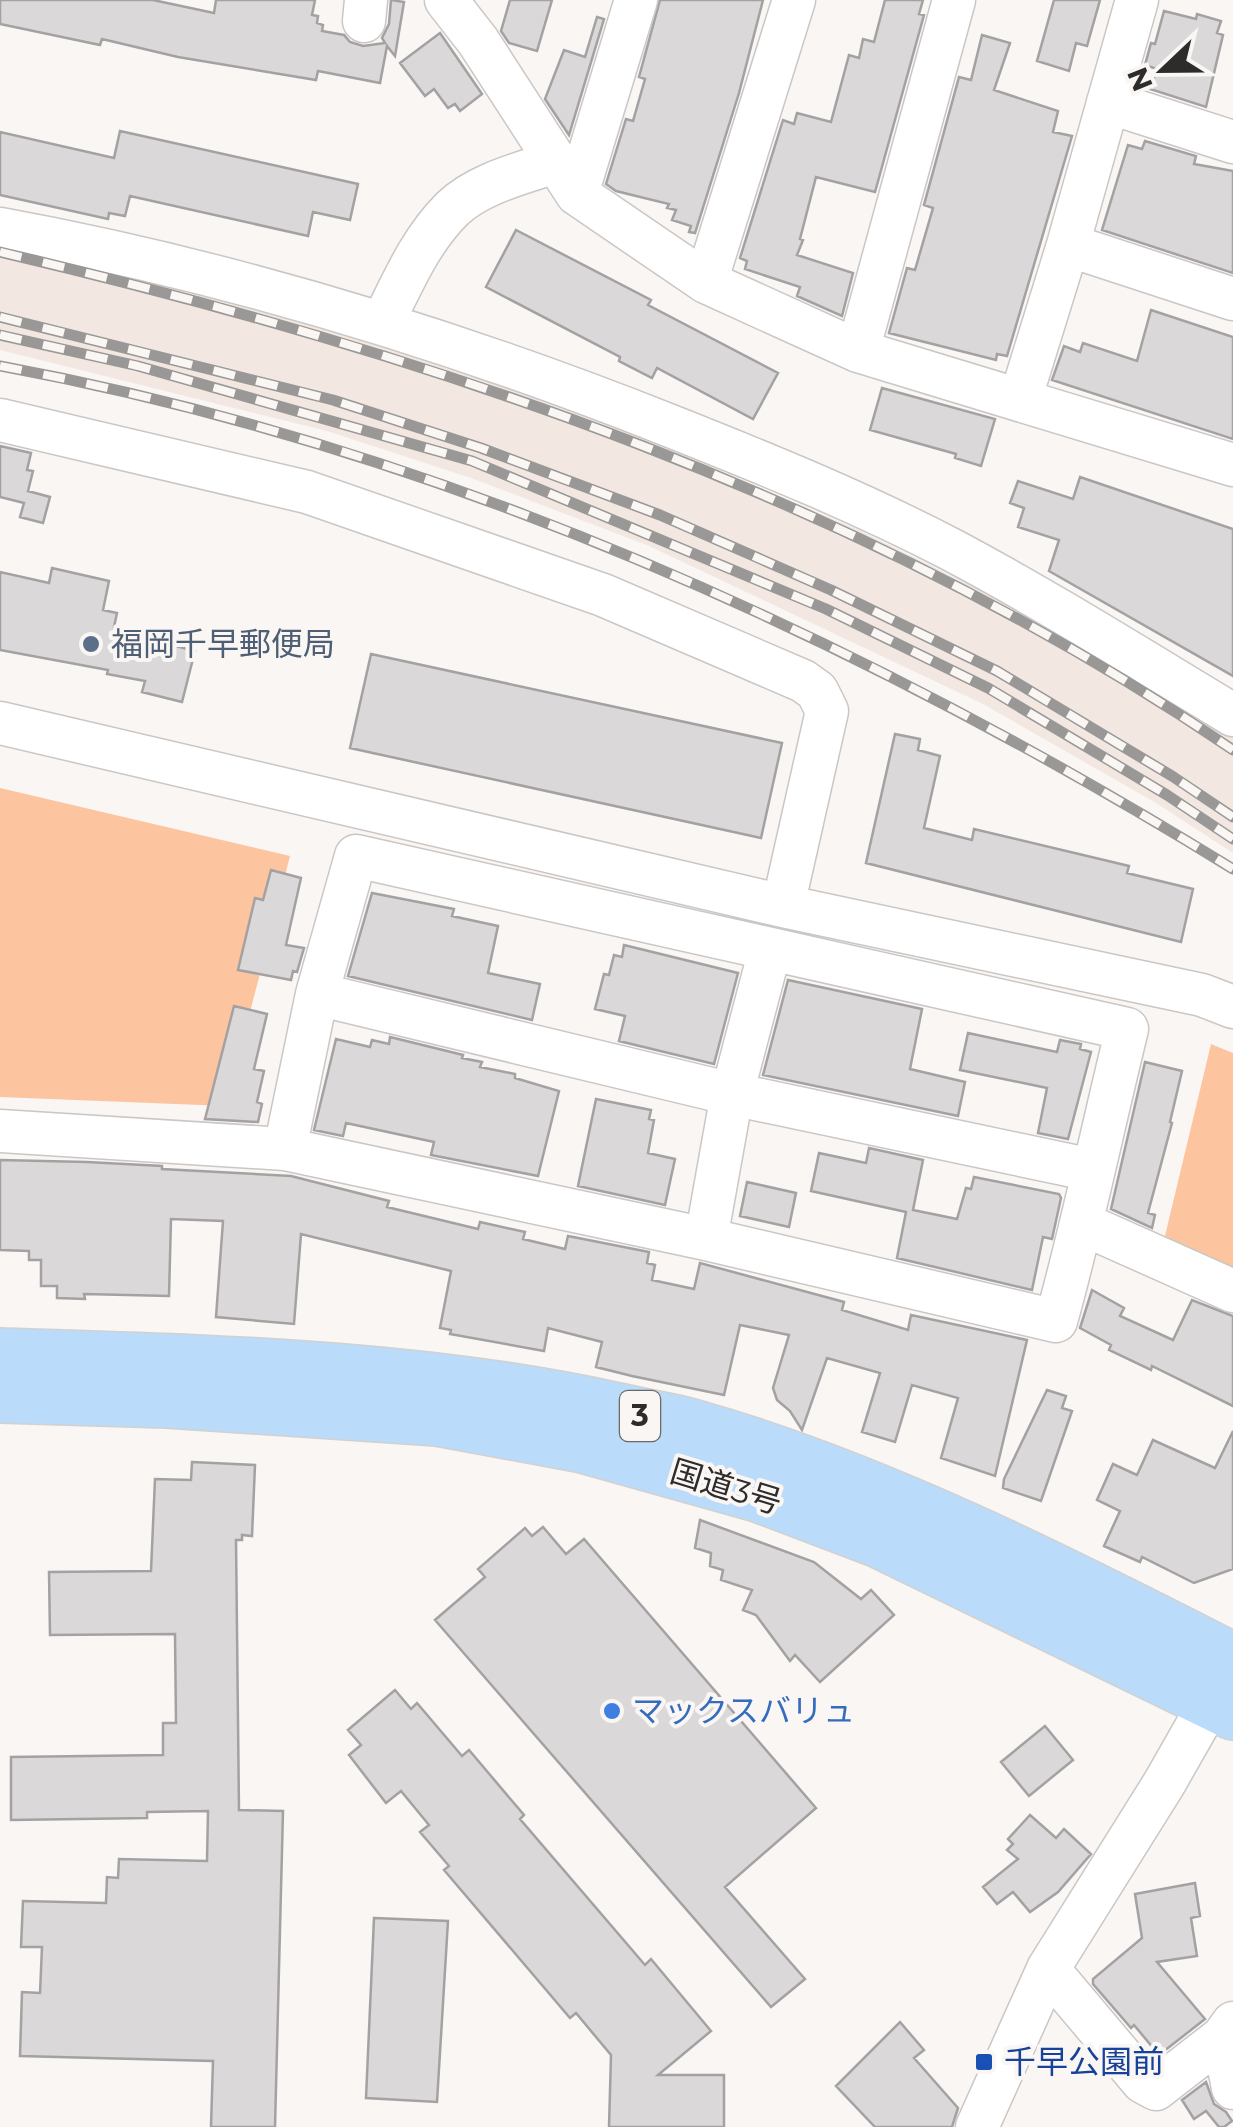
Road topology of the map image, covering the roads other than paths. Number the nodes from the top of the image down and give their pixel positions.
1 (446, 0) edge
2 (489, 0) edge
3 (636, 0) edge
4 (794, 0) edge
5 (954, 0) edge
6 (1137, 0) edge
7 (478, 41) junction
8 (1108, 102) junction
9 (1233, 142) edge
10 (568, 177) junction
11 (0, 229) edge
12 (1068, 245) junction
13 (706, 282) junction
14 (1233, 299) edge
15 (383, 322) junction
16 (858, 351) junction
17 (1020, 400) junction
18 (0, 420) edge
19 (1233, 465) edge
20 (1233, 715) edge
21 (0, 723) edge
22 (783, 906) junction
23 (770, 950) junction
24 (318, 994) junction
25 (1233, 1007) edge
26 (732, 1094) junction
27 (0, 1131) edge
28 (285, 1149) junction
29 (1092, 1170) junction
30 (1083, 1224) junction
31 (706, 1239) junction
32 (1233, 1291) edge
33 (0, 1356) edge
34 (0, 1395) edge
35 (1229, 1680) edge
36 (1048, 1969) junction
37 (1228, 2030) edge
38 (1233, 2088) edge
39 (977, 2127) edge

1 - 7 street
2 - 7 street
3 - 10 street
4 - 13 street
5 - 16 street
6 - 8 street
7 - 10 street
8 - 9 street
8 - 12 street
10 - 13 street
10 - 15 street
11 - 15 street
12 - 14 street
12 - 17 street
13 - 16 street
15 - 20 street
16 - 17 street
17 - 19 street
18 - 22 street
21 - 22 street
22 - 25 street
23 - 24 street
23 - 26 street
23 - 29 street
24 - 26 street
24 - 28 street
26 - 29 street
26 - 31 street
27 - 28 street
28 - 31 street
29 - 30 street
30 - 31 street
30 - 32 street
33 - 35 highway, 国道3号 / 3
34 - 35 highway, 国道3号 / 3
35 - 36 street
36 - 37 street
36 - 39 street
37 - 38 street

